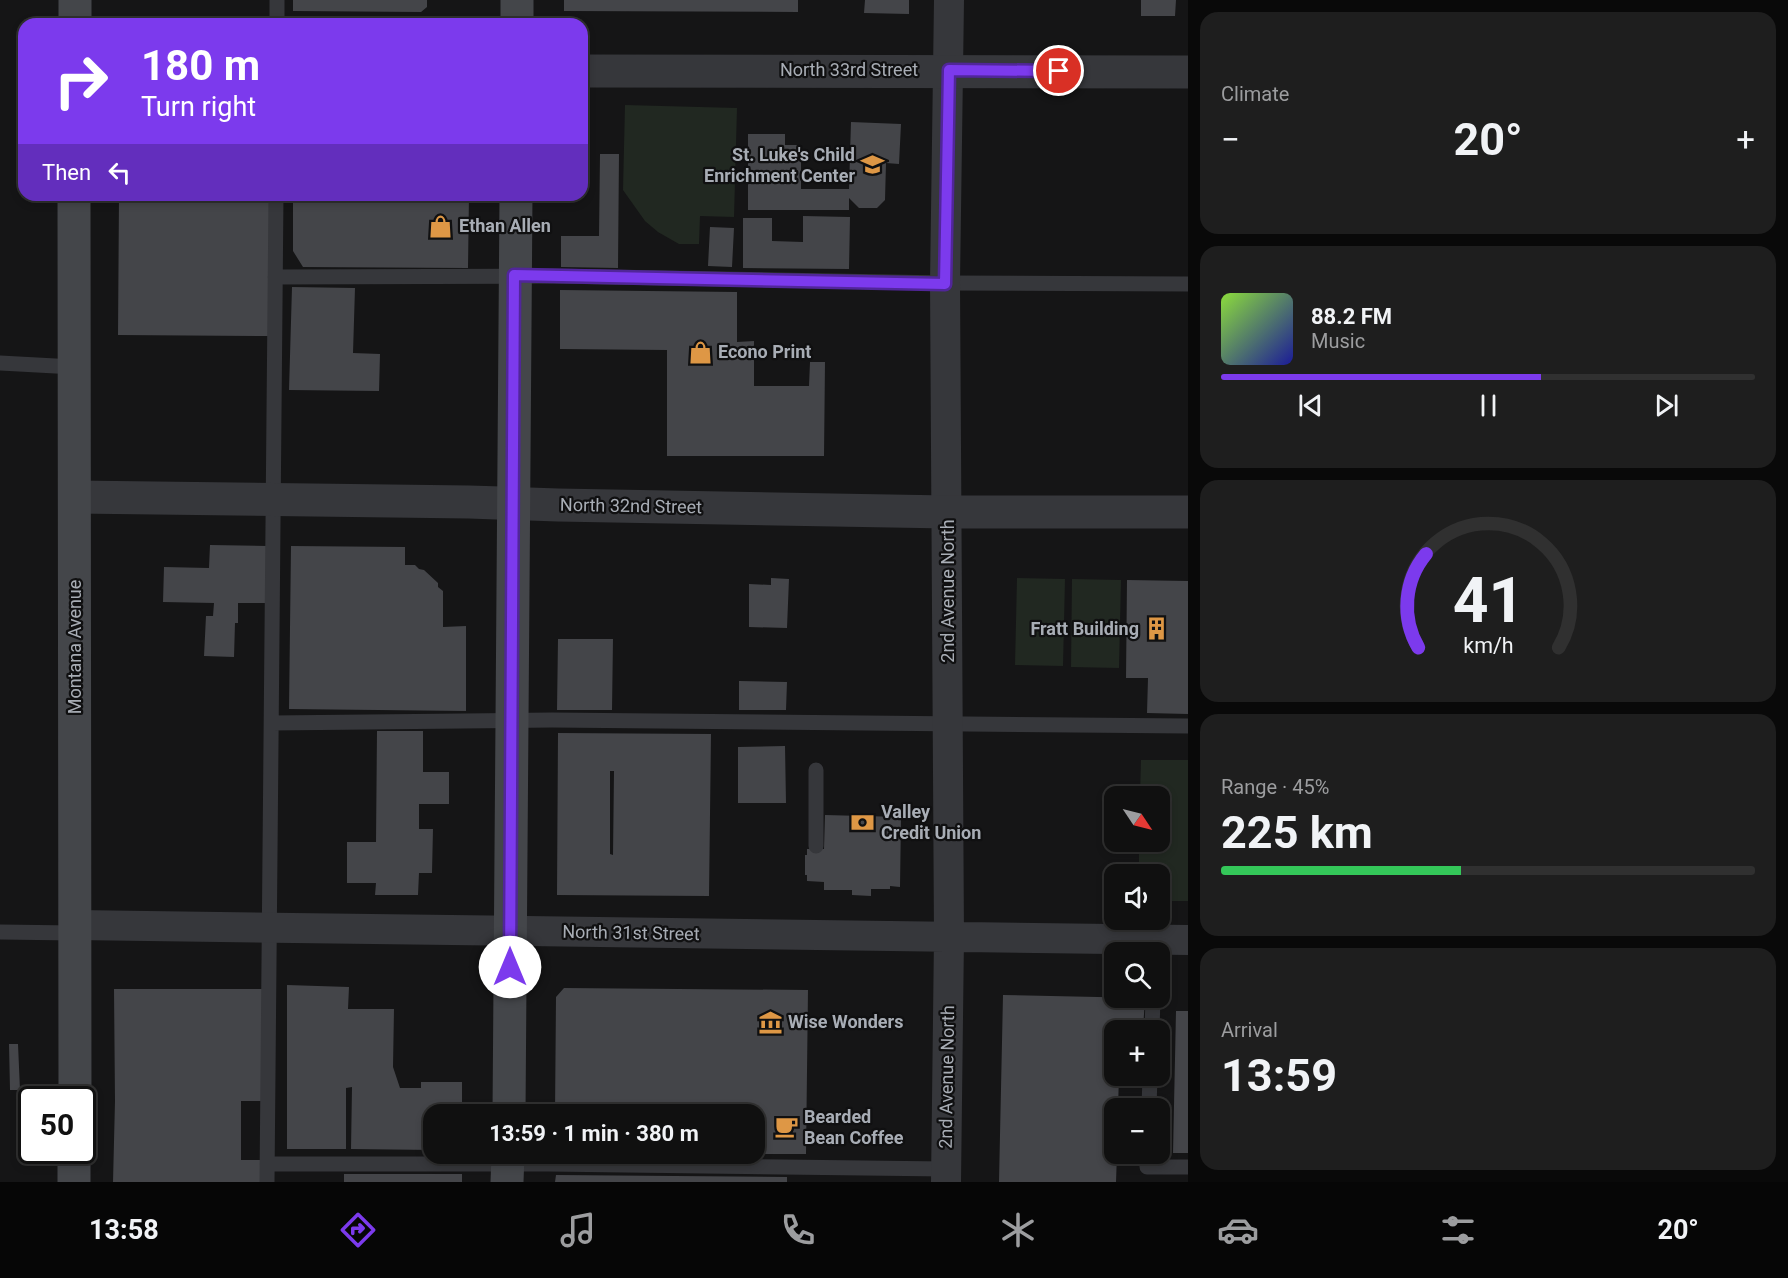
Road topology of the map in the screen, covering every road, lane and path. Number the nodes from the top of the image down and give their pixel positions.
1 (75, 0) edge
2 (277, 0) edge
3 (517, 0) edge
4 (949, 0) edge
5 (75, 18) edge
6 (277, 18) edge
7 (518, 18) edge
8 (949, 70) junction
9 (588, 71) edge
10 (1188, 72) edge
11 (74, 201) edge
12 (276, 201) edge
13 (516, 201) edge
14 (514, 275) junction
15 (275, 277) junction
16 (945, 284) junction
17 (1188, 284) edge
18 (0, 363) edge
19 (74, 367) junction
20 (75, 497) junction
21 (273, 500) junction
22 (513, 503) junction
23 (948, 512) junction
24 (1188, 512) edge
25 (512, 720) junction
26 (272, 723) junction
27 (948, 723) junction
28 (1188, 726) edge
29 (816, 770) dead end
30 (816, 846) dead end
31 (270, 928) junction
32 (75, 929) junction
33 (511, 931) junction
34 (0, 932) edge
35 (949, 937) junction
36 (1188, 940) edge
37 (1170, 943) edge
38 (1104, 944) edge
39 (75, 1086) edge
40 (508, 1104) edge
41 (74, 1164) edge
42 (267, 1164) junction
43 (1147, 1164) edge
44 (508, 1166) edge
45 (1188, 1167) edge
46 (946, 1175) edge
47 (74, 1182) edge
48 (267, 1182) edge

1 - 5 main road
2 - 6 lane
3 - 7 main road
4 - 8 street, 2nd Avenue North
8 - 9 street, North 33rd Street
8 - 10 street, North 33rd Street
8 - 16 street, 2nd Avenue North
11 - 19 main road, Montana Avenue
12 - 15 lane
13 - 14 main road
14 - 15 lane
14 - 16 lane
14 - 22 main road
15 - 21 lane
16 - 17 lane
16 - 23 street, 2nd Avenue North
18 - 19 lane
19 - 20 main road, Montana Avenue
20 - 21 street, North 32nd Street
20 - 32 main road, Montana Avenue
21 - 22 street, North 32nd Street
21 - 26 lane
22 - 23 street, North 32nd Street
22 - 25 main road
23 - 24 street, North 32nd Street
23 - 27 street, 2nd Avenue North
25 - 26 lane
25 - 27 lane
25 - 33 main road
26 - 31 lane
27 - 28 lane
27 - 35 street, 2nd Avenue North
29 - 30 lane
31 - 32 street, North 31st Street
31 - 33 street, North 31st Street
31 - 42 lane
32 - 34 lane
32 - 39 main road, Montana Avenue
33 - 35 street, North 31st Street
33 - 40 main road
35 - 38 street, North 31st Street
35 - 46 street, 2nd Avenue North
36 - 37 street, North 31st Street
41 - 47 main road
42 - 44 lane
42 - 48 lane
43 - 45 lane
44 - 46 lane

